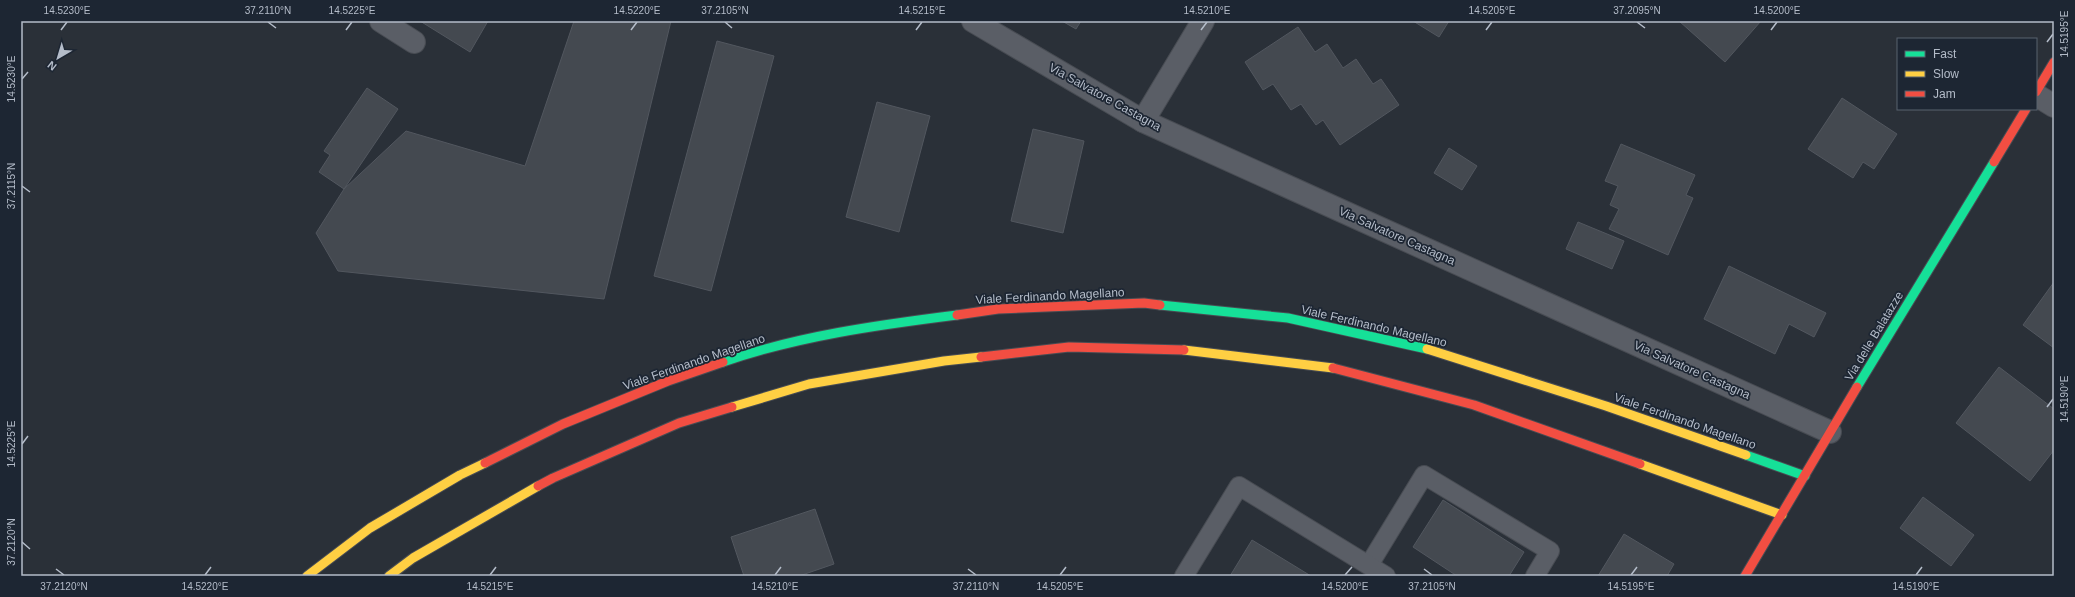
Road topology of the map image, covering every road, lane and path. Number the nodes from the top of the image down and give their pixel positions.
1 (381, 21) edge
2 (973, 21) edge
3 (1203, 21) edge
4 (414, 42) dead end
5 (2054, 62) edge
6 (2037, 90) edge
7 (2037, 96) edge
8 (2054, 106) edge
9 (2025, 110) edge
10 (1143, 121) junction
11 (1830, 432) junction
12 (1805, 476) junction
13 (1782, 515) junction
14 (1369, 565) junction
15 (307, 576) edge
16 (389, 576) edge
17 (1184, 576) edge
18 (1386, 576) edge
19 (1535, 576) edge
20 (1745, 576) edge

1 - 4 street
2 - 10 street, Via Salvatore Castagna
3 - 10 street
5 - 6 street
7 - 8 street
9 - 11 street, Via delle Balatazze
10 - 11 street, Via Salvatore Castagna
11 - 12 street, Via delle Balatazze
12 - 13 street, Via delle Balatazze
12 - 15 street, Viale Ferdinando Magellano
13 - 16 street
13 - 20 street, Via delle Balatazze
14 - 17 lane
14 - 18 lane
14 - 19 lane

